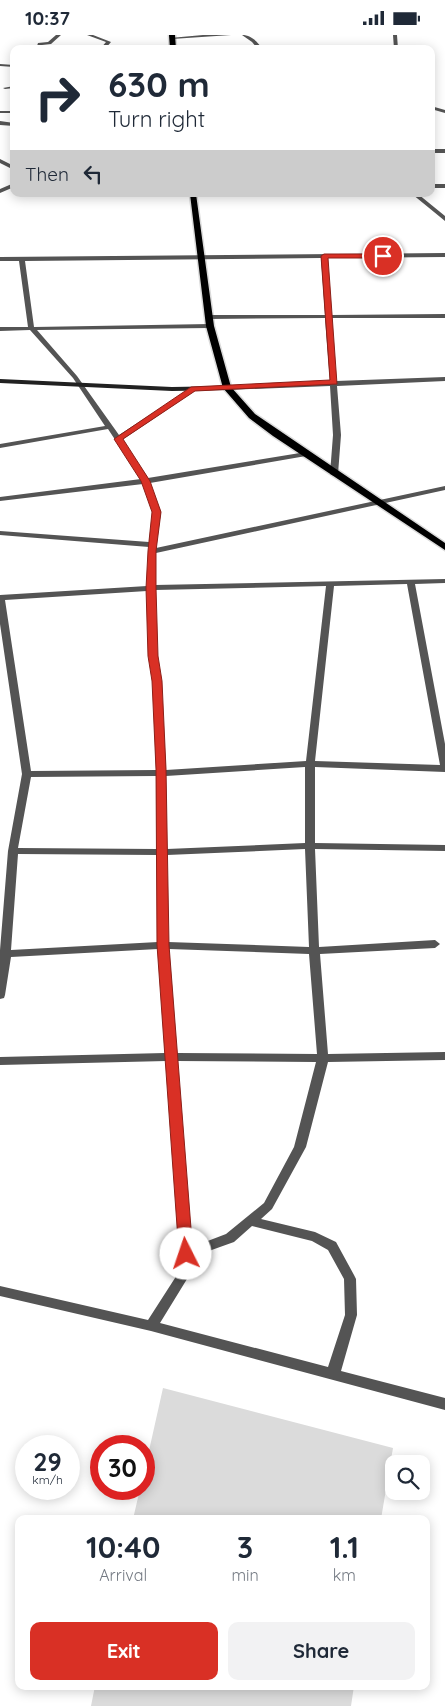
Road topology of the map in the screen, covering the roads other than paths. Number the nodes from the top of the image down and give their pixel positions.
1 (59, 35) edge
2 (89, 35) edge
3 (229, 35) edge
4 (244, 35) edge
5 (172, 37) edge
6 (41, 38) dead end
7 (39, 45) edge
8 (44, 45) edge
9 (106, 45) edge
10 (258, 45) edge
11 (4, 87) dead end
12 (10, 87) edge
13 (193, 197) edge
14 (419, 197) edge
15 (445, 219) edge
16 (202, 256) junction
17 (324, 256) junction
18 (443, 257) edge
19 (0, 259) edge
20 (22, 259) junction
21 (445, 316) edge
22 (209, 317) junction
23 (329, 317) junction
24 (210, 326) junction
25 (30, 328) junction
26 (0, 329) edge
27 (445, 379) edge
28 (0, 381) edge
29 (334, 382) junction
30 (81, 385) junction
31 (226, 388) junction
32 (194, 389) junction
33 (110, 427) junction
34 (118, 439) junction
35 (0, 446) edge
36 (306, 454) junction
37 (334, 474) junction
38 (146, 481) junction
39 (445, 488) edge
40 (0, 499) edge
41 (377, 503) junction
42 (0, 533) edge
43 (445, 547) edge
44 (152, 548) junction
45 (445, 581) edge
46 (411, 582) junction
47 (330, 583) junction
48 (151, 588) junction
49 (0, 598) edge
50 (310, 764) junction
51 (445, 768) edge
52 (161, 773) junction
53 (27, 774) junction
54 (310, 846) junction
55 (445, 848) edge
56 (12, 851) junction
57 (162, 852) junction
58 (435, 944) dead end
59 (163, 945) junction
60 (314, 951) junction
61 (3, 954) edge
62 (0, 995) edge
63 (445, 1056) edge
64 (173, 1057) junction
65 (323, 1058) junction
66 (0, 1061) edge
67 (250, 1221) junction
68 (186, 1254) junction
69 (0, 1291) edge
70 (151, 1326) junction
71 (333, 1374) junction
72 (445, 1404) edge

1 - 8 street
2 - 9 street
3 - 5 street
4 - 10 street
6 - 7 street
11 - 12 street
13 - 16 main road
14 - 15 street
16 - 17 street
16 - 20 street
16 - 22 main road
17 - 18 street
17 - 23 street
19 - 20 street
20 - 25 street
21 - 23 street
22 - 23 street
22 - 24 main road
23 - 29 street
24 - 25 street
24 - 31 main road
25 - 26 street
25 - 30 street
27 - 29 street
28 - 30 street
29 - 31 street
29 - 37 street
30 - 32 street
30 - 33 street
31 - 32 street
31 - 36 main road
32 - 34 street
33 - 34 street
33 - 35 street
34 - 38 street
36 - 37 main road
36 - 38 street
37 - 41 main road
38 - 40 street
38 - 44 street
39 - 41 street
41 - 43 main road
41 - 44 street
42 - 44 street
44 - 48 street
45 - 46 street
46 - 47 street
46 - 51 street
47 - 48 street
47 - 50 street
48 - 49 street
48 - 52 street
49 - 53 street
50 - 51 street
50 - 52 street
50 - 54 street
52 - 53 street
52 - 57 street
53 - 56 street
54 - 55 street
54 - 57 street
54 - 60 street
56 - 57 street
56 - 61 street
57 - 59 street
58 - 60 street
59 - 60 street
59 - 61 street
59 - 64 street
60 - 65 street
61 - 62 street
63 - 65 street
64 - 65 street
64 - 66 street
64 - 68 street
65 - 67 street
67 - 68 street
67 - 71 street
68 - 70 street
69 - 70 street
70 - 71 street
71 - 72 street

